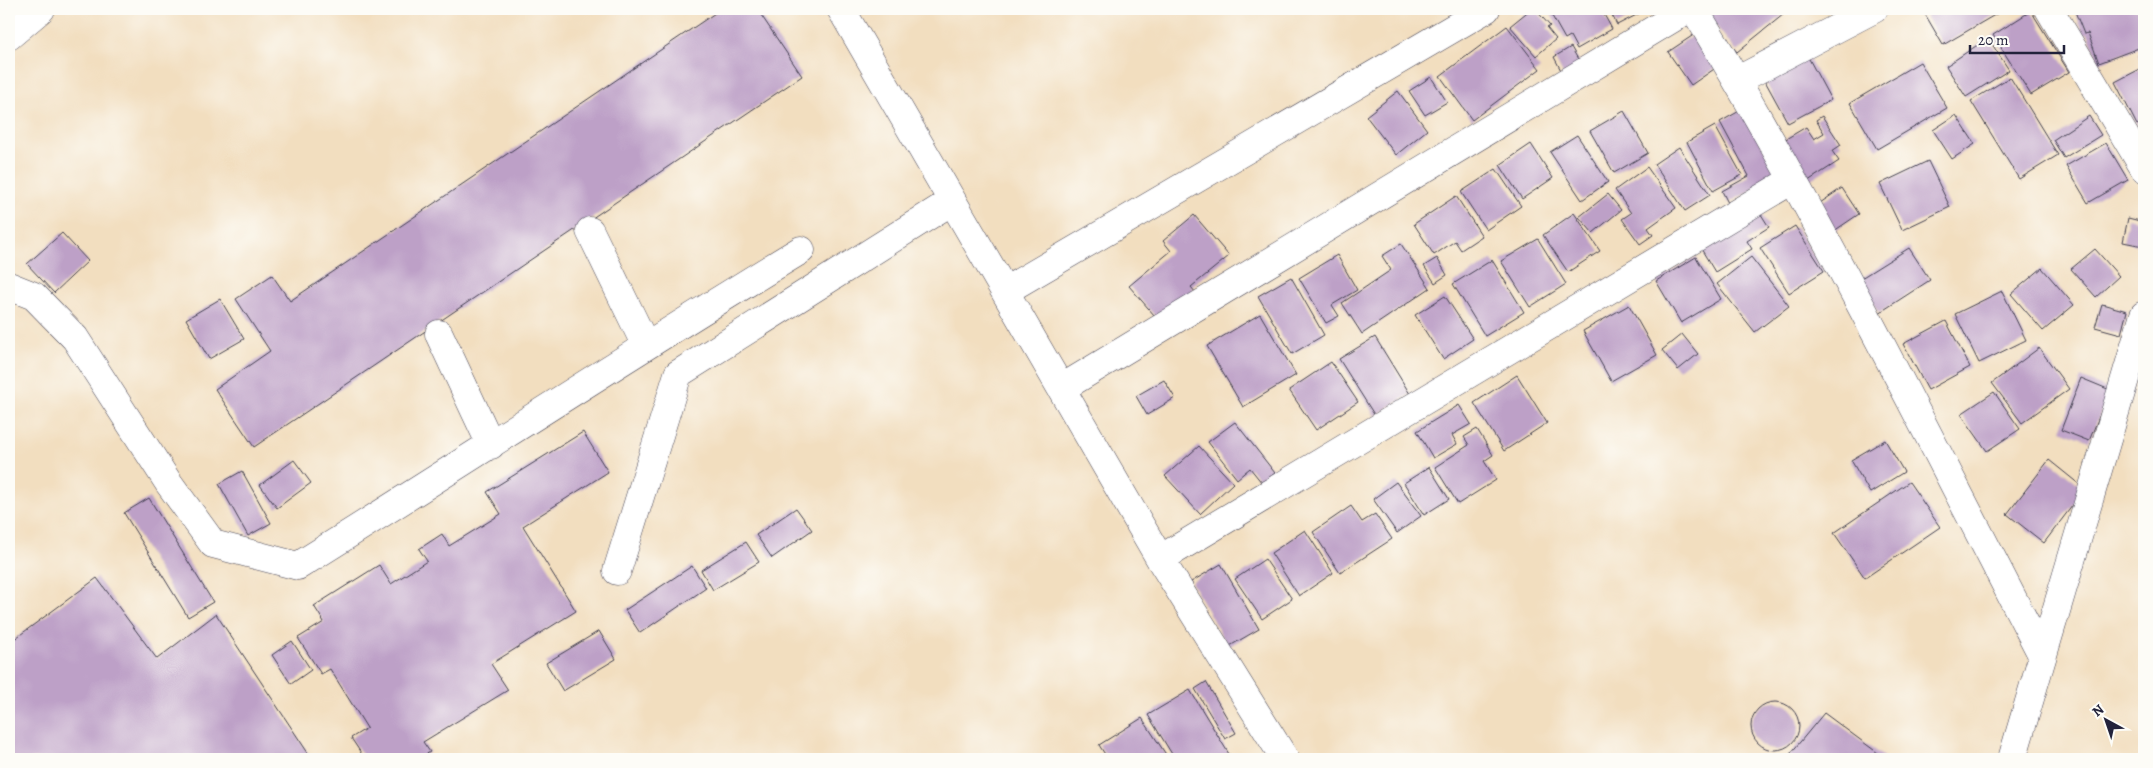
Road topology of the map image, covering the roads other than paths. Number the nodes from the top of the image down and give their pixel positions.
1 (41, 9) edge
2 (841, 9) edge
3 (1486, 9) edge
4 (1688, 9) edge
5 (1694, 9) edge
6 (1874, 9) edge
7 (2049, 9) edge
8 (9, 36) edge
9 (1738, 80) junction
10 (2144, 168) edge
11 (1792, 180) junction
12 (952, 201) junction
13 (590, 231) dead end
14 (801, 250) dead end
15 (9, 286) edge
16 (1005, 291) junction
17 (2144, 315) edge
18 (439, 334) dead end
19 (645, 344) junction
20 (1062, 388) junction
21 (491, 445) junction
22 (1160, 559) junction
23 (617, 571) dead end
24 (2042, 655) junction
25 (1285, 759) edge
26 (2012, 759) edge

1 - 8 street
2 - 12 street
3 - 16 street
4 - 20 street
5 - 9 street
6 - 9 street
7 - 10 street
9 - 11 street
11 - 22 street
11 - 24 street
12 - 16 street
12 - 23 street
13 - 19 street
14 - 19 street
15 - 21 street
16 - 20 street
17 - 24 street
18 - 21 street
19 - 21 street
20 - 22 street
22 - 25 street
24 - 26 street

